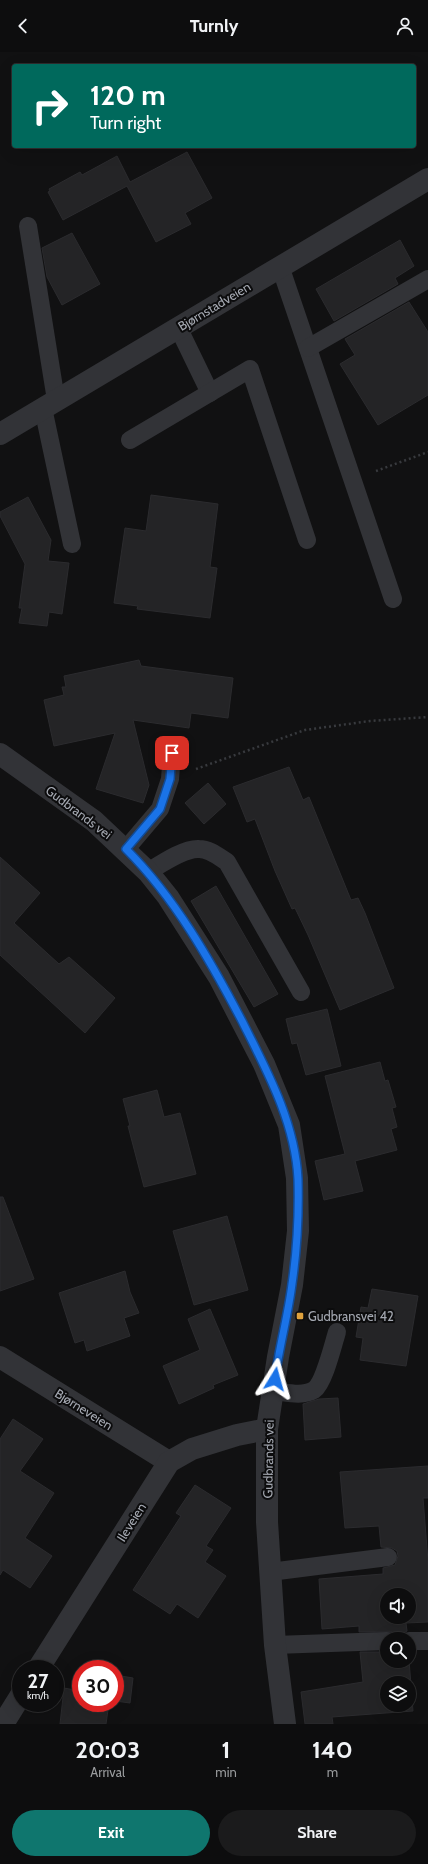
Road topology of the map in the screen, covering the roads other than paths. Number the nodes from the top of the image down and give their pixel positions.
1 (428, 179) edge
2 (28, 226) dead end
3 (280, 266) junction
4 (428, 279) edge
5 (178, 327) junction
6 (308, 348) junction
7 (210, 393) junction
8 (49, 404) junction
9 (0, 434) edge
10 (130, 440) dead end
11 (307, 540) dead end
12 (72, 544) dead end
13 (392, 599) dead end
14 (172, 753) dead end
15 (0, 754) edge
16 (126, 849) junction
17 (148, 872) junction
18 (301, 992) dead end
19 (337, 1332) dead end
20 (0, 1357) edge
21 (273, 1391) junction
22 (267, 1429) junction
23 (169, 1462) junction
24 (388, 1557) dead end
25 (270, 1572) junction
26 (380, 1641) edge
27 (416, 1641) edge
28 (428, 1641) edge
29 (275, 1645) junction
30 (44, 1660) edge
31 (12, 1710) edge
32 (3, 1724) edge
33 (285, 1724) edge

1 - 3 street, Bjørnstadveien
2 - 8 lane
3 - 5 street, Bjørnstadveien
3 - 6 lane
4 - 6 lane
5 - 7 lane
5 - 8 street, Bjørnstadveien
6 - 13 lane
7 - 10 lane
7 - 11 lane
8 - 9 street, Bjørnstadveien
8 - 12 lane
14 - 16 lane
15 - 16 street, Gudbrands vei
16 - 17 street, Gudbrands vei
17 - 18 lane
17 - 21 street, Gudbrands vei
19 - 21 lane
20 - 23 street, Bjørneveien
21 - 22 street, Gudbrands vei
22 - 23 street, Ileveien
22 - 25 street, Gudbrands vei
23 - 30 street, Ileveien
24 - 25 lane
25 - 29 street, Gudbrands vei
26 - 29 lane
27 - 28 lane
29 - 33 street, Gudbrands vei
31 - 32 street

